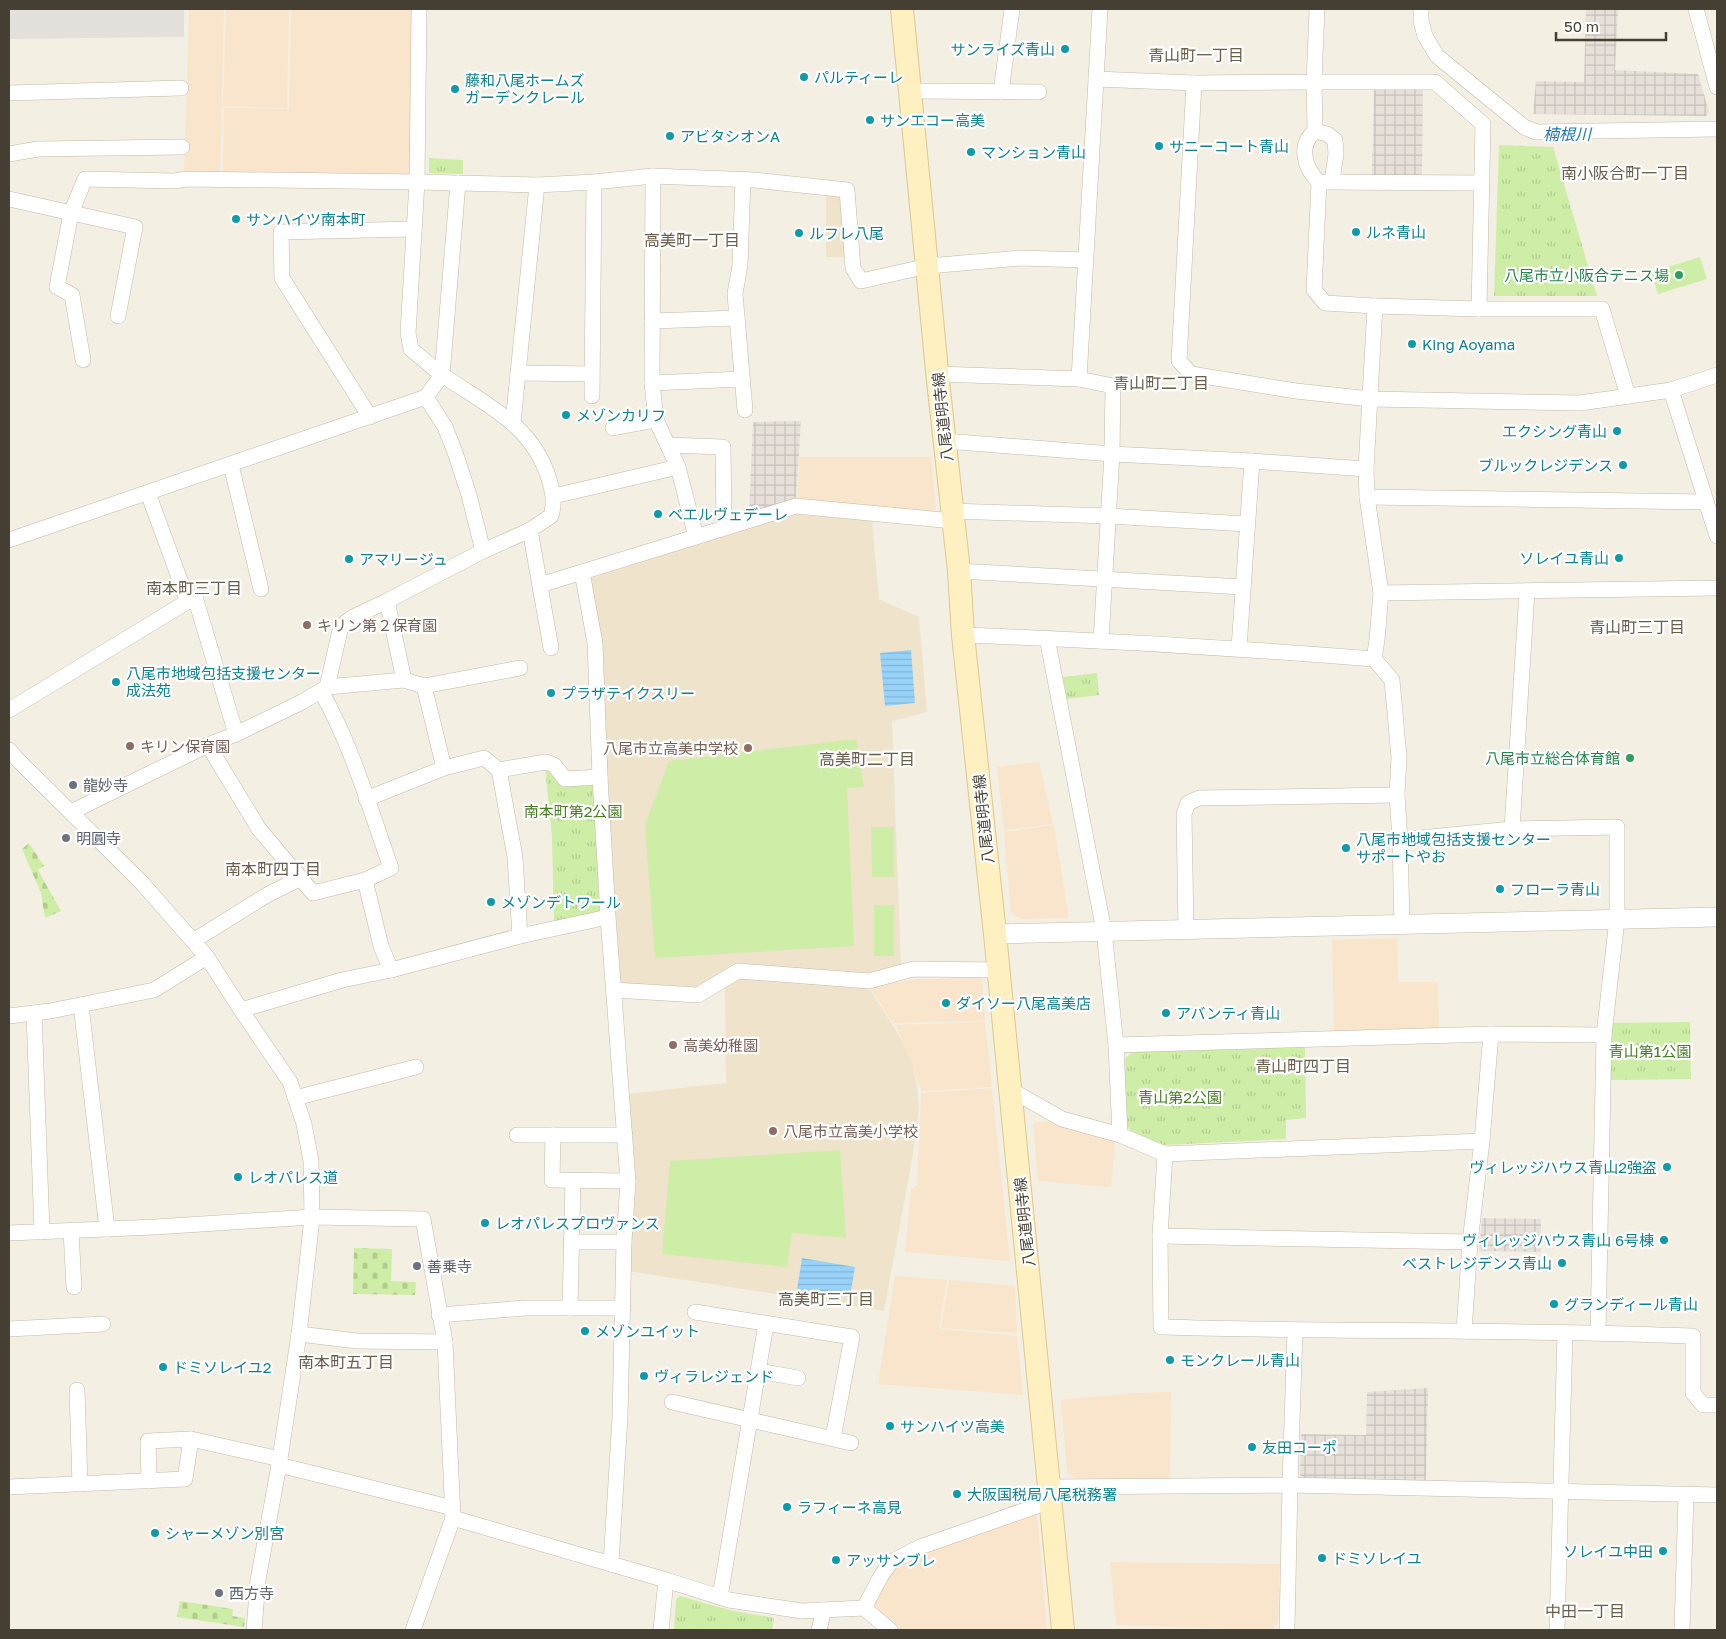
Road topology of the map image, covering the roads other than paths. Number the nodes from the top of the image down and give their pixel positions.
1 (419, 9) edge
2 (902, 9) edge
3 (1012, 9) edge
4 (1100, 9) edge
5 (1317, 9) edge
6 (1421, 9) edge
7 (1696, 9) edge
8 (1096, 79) junction
9 (1314, 82) junction
10 (1194, 83) junction
11 (1717, 87) edge
12 (181, 88) dead end
13 (910, 91) junction
14 (1001, 92) junction
15 (1039, 92) dead end
16 (9, 93) edge
17 (1717, 129) edge
18 (1315, 131) junction
19 (182, 147) dead end
20 (9, 154) edge
21 (653, 176) junction
22 (743, 179) junction
23 (1326, 181) junction
24 (416, 182) junction
25 (594, 182) junction
26 (458, 183) junction
27 (1482, 183) junction
28 (537, 185) junction
29 (9, 199) edge
30 (71, 213) junction
31 (414, 229) junction
32 (1086, 260) junction
33 (928, 266) junction
34 (1375, 306) junction
35 (1479, 309) junction
36 (118, 316) dead end
37 (737, 318) junction
38 (652, 321) junction
39 (83, 360) dead end
40 (518, 373) junction
41 (442, 374) junction
42 (592, 374) junction
43 (937, 374) junction
44 (1717, 374) edge
45 (742, 379) junction
46 (1079, 379) junction
47 (652, 383) junction
48 (1670, 390) junction
49 (592, 396) dead end
50 (1628, 396) junction
51 (426, 397) junction
52 (1370, 399) junction
53 (745, 410) dead end
54 (370, 417) junction
55 (656, 420) junction
56 (513, 423) junction
57 (613, 428) dead end
58 (945, 441) junction
59 (668, 445) junction
60 (1112, 454) junction
61 (1252, 461) junction
62 (231, 465) junction
63 (678, 467) junction
64 (1366, 469) junction
65 (148, 492) junction
66 (554, 496) junction
67 (1367, 497) junction
68 (1706, 502) junction
69 (952, 516) junction
70 (1108, 516) junction
71 (1247, 524) junction
72 (724, 528) junction
73 (530, 530) junction
74 (1717, 536) edge
75 (696, 537) junction
76 (9, 540) edge
77 (483, 551) junction
78 (959, 571) junction
79 (582, 572) junction
80 (1104, 579) junction
81 (540, 585) junction
82 (1243, 588) junction
83 (1717, 588) edge
84 (261, 589) dead end
85 (1527, 591) junction
86 (1381, 593) junction
87 (387, 601) junction
88 (188, 602) junction
89 (963, 635) junction
90 (1047, 638) junction
91 (1101, 641) junction
92 (551, 648) dead end
93 (1239, 648) junction
94 (1374, 659) junction
95 (520, 668) dead end
96 (404, 680) junction
97 (424, 686) junction
98 (324, 689) junction
99 (9, 710) edge
100 (236, 734) junction
101 (208, 745) junction
102 (11, 757) edge
103 (444, 768) junction
104 (499, 770) junction
105 (600, 777) junction
106 (1397, 795) junction
107 (366, 799) junction
108 (70, 812) junction
109 (1512, 828) junction
110 (1400, 840) junction
111 (300, 878) junction
112 (365, 880) junction
113 (608, 917) junction
114 (1717, 917) edge
115 (1617, 919) junction
116 (1402, 925) junction
117 (1186, 929) junction
118 (1104, 931) junction
119 (995, 934) junction
120 (520, 936) junction
121 (193, 941) junction
122 (207, 957) junction
123 (392, 970) junction
124 (999, 970) junction
125 (614, 990) junction
126 (81, 1005) junction
127 (241, 1010) junction
128 (34, 1013) junction
129 (9, 1016) edge
130 (1491, 1034) junction
131 (1604, 1035) junction
132 (1116, 1045) junction
133 (416, 1067) dead end
134 (1011, 1090) junction
135 (295, 1098) junction
136 (517, 1135) dead end
137 (553, 1135) junction
138 (625, 1135) junction
139 (1120, 1135) junction
140 (1482, 1142) junction
141 (1164, 1154) junction
142 (573, 1181) junction
143 (628, 1181) junction
144 (312, 1217) junction
145 (107, 1229) junction
146 (71, 1231) junction
147 (42, 1232) junction
148 (9, 1233) edge
149 (1160, 1236) junction
150 (571, 1242) junction
151 (624, 1242) junction
152 (1470, 1242) junction
153 (74, 1287) dead end
154 (570, 1308) junction
155 (623, 1308) junction
156 (694, 1312) dead end
157 (439, 1315) junction
158 (103, 1324) dead end
159 (766, 1324) junction
160 (9, 1329) edge
161 (1295, 1330) junction
162 (1464, 1331) junction
163 (1598, 1332) junction
164 (1565, 1333) junction
165 (299, 1334) junction
166 (445, 1342) junction
167 (758, 1371) junction
168 (798, 1378) dead end
169 (77, 1390) dead end
170 (672, 1402) dead end
171 (1717, 1405) edge
172 (751, 1420) junction
173 (833, 1438) junction
174 (190, 1439) junction
175 (851, 1442) dead end
176 (280, 1462) junction
177 (149, 1481) junction
178 (80, 1484) junction
179 (1290, 1484) junction
180 (9, 1487) edge
181 (1561, 1492) junction
182 (1050, 1494) junction
183 (1686, 1495) junction
184 (1717, 1495) edge
185 (453, 1513) junction
186 (611, 1564) junction
187 (666, 1580) junction
188 (720, 1597) junction
189 (864, 1608) junction
190 (824, 1610) junction
191 (254, 1630) edge
192 (413, 1630) edge
193 (662, 1630) edge
194 (819, 1630) edge
195 (890, 1630) edge
196 (1064, 1630) edge
197 (1288, 1630) edge
198 (1557, 1630) edge
199 (1682, 1630) edge

1 - 24 street
2 - 13 main road, 八尾道明寺線
3 - 14 street
4 - 8 street
5 - 9 street
6 - 17 street
7 - 11 street
8 - 10 street
8 - 32 street
9 - 10 street
9 - 18 street
9 - 27 street
10 - 52 street
12 - 16 street
13 - 14 street
13 - 33 main road, 八尾道明寺線
14 - 15 street
18 - 23 street
18 - 23 street
19 - 20 street
21 - 22 street
21 - 25 street
21 - 38 street
22 - 33 street
22 - 37 street
23 - 27 street
23 - 34 street
24 - 26 street
24 - 30 street
24 - 31 street
25 - 28 street
25 - 42 street
26 - 28 street
26 - 41 street
27 - 35 street
28 - 40 street
29 - 30 street
30 - 36 street
30 - 39 street
31 - 41 street
31 - 54 street
32 - 33 street
32 - 46 street
33 - 43 main road, 八尾道明寺線
34 - 35 street
34 - 52 street
35 - 50 street
37 - 38 street
37 - 45 street
38 - 47 street
40 - 42 street
40 - 56 street
41 - 51 street
41 - 56 street
42 - 49 street
43 - 46 street
43 - 58 main road, 八尾道明寺線
44 - 48 street
45 - 47 street
45 - 53 street
46 - 60 street
47 - 55 street
48 - 50 street
48 - 68 street
50 - 52 street
51 - 54 street
51 - 77 street
52 - 64 street
54 - 62 street
55 - 57 street
55 - 59 street
56 - 66 street
58 - 60 street
58 - 69 main road, 八尾道明寺線
59 - 63 street
59 - 72 street
60 - 61 street
60 - 70 street
61 - 64 street
61 - 71 street
62 - 65 street
62 - 84 street
63 - 66 street
63 - 75 street
64 - 67 street
65 - 76 street
65 - 88 street
66 - 73 street
67 - 68 street
67 - 86 street
68 - 74 street
69 - 70 street
69 - 72 street
69 - 78 main road, 八尾道明寺線
70 - 71 street
70 - 80 street
71 - 82 street
72 - 75 street
73 - 77 street
73 - 81 street
75 - 79 street
77 - 87 street
78 - 80 street
78 - 89 main road, 八尾道明寺線
79 - 81 street
79 - 105 street
80 - 82 street
80 - 91 street
81 - 92 street
82 - 93 street
83 - 85 street
85 - 86 street
85 - 109 street
86 - 94 street
87 - 96 street
87 - 98 street
88 - 99 street
88 - 100 street
89 - 90 street
89 - 119 main road, 八尾道明寺線
90 - 91 street
90 - 118 street
91 - 93 street
93 - 94 street
94 - 106 street
95 - 97 street
96 - 97 street
96 - 98 street
97 - 103 street
98 - 100 street
98 - 107 street
100 - 101 street
101 - 108 street
101 - 111 street
102 - 108 street
103 - 104 street
103 - 107 street
104 - 105 street
104 - 120 street
105 - 113 street
106 - 110 street
106 - 117 street
107 - 112 street
108 - 121 street
109 - 110 street
109 - 115 street
110 - 116 street
111 - 112 street
111 - 121 street
112 - 123 street
113 - 120 street
113 - 125 street
114 - 115 street
115 - 116 street
115 - 131 street
116 - 117 street
117 - 118 street
118 - 119 street
118 - 132 street
119 - 124 main road, 八尾道明寺線
120 - 123 street
121 - 122 street
122 - 126 street
122 - 127 street
123 - 127 street
124 - 125 street
124 - 134 main road, 八尾道明寺線
125 - 138 street
126 - 128 street
126 - 145 street
127 - 135 street
128 - 129 street
128 - 147 street
130 - 131 street
130 - 132 street
130 - 140 street
131 - 163 street
132 - 139 street
133 - 135 street
134 - 139 street
134 - 182 main road, 八尾道明寺線
135 - 144 street
136 - 137 street
137 - 138 street
137 - 142 street
138 - 143 street
139 - 141 street
140 - 141 street
140 - 152 street
141 - 149 street
142 - 143 street
142 - 150 street
143 - 151 street
144 - 145 street
144 - 157 street
144 - 165 street
145 - 146 street
146 - 147 street
146 - 153 street
147 - 148 street
149 - 152 street
149 - 161 street
150 - 151 street
150 - 154 street
151 - 155 street
152 - 162 street
154 - 155 street
154 - 157 street
155 - 186 street
156 - 159 street
157 - 166 street
158 - 160 street
159 - 167 street
159 - 173 street
161 - 162 street
161 - 179 street
162 - 164 street
163 - 164 street
163 - 171 street
164 - 181 street
165 - 166 street
165 - 176 street
166 - 185 street
167 - 168 street
167 - 172 street
169 - 178 street
170 - 172 street
172 - 173 street
172 - 188 street
173 - 175 street
174 - 176 street
174 - 177 street
174 - 177 street
176 - 185 street
176 - 191 street
177 - 178 street
178 - 180 street
179 - 181 street
179 - 182 street
179 - 197 street
181 - 183 street
181 - 198 street
182 - 189 street
182 - 196 main road, 八尾道明寺線
183 - 184 street
183 - 199 street
185 - 186 street
185 - 192 street
186 - 187 street
187 - 188 street
187 - 193 street
188 - 190 street
189 - 190 street
189 - 195 street
190 - 194 street

